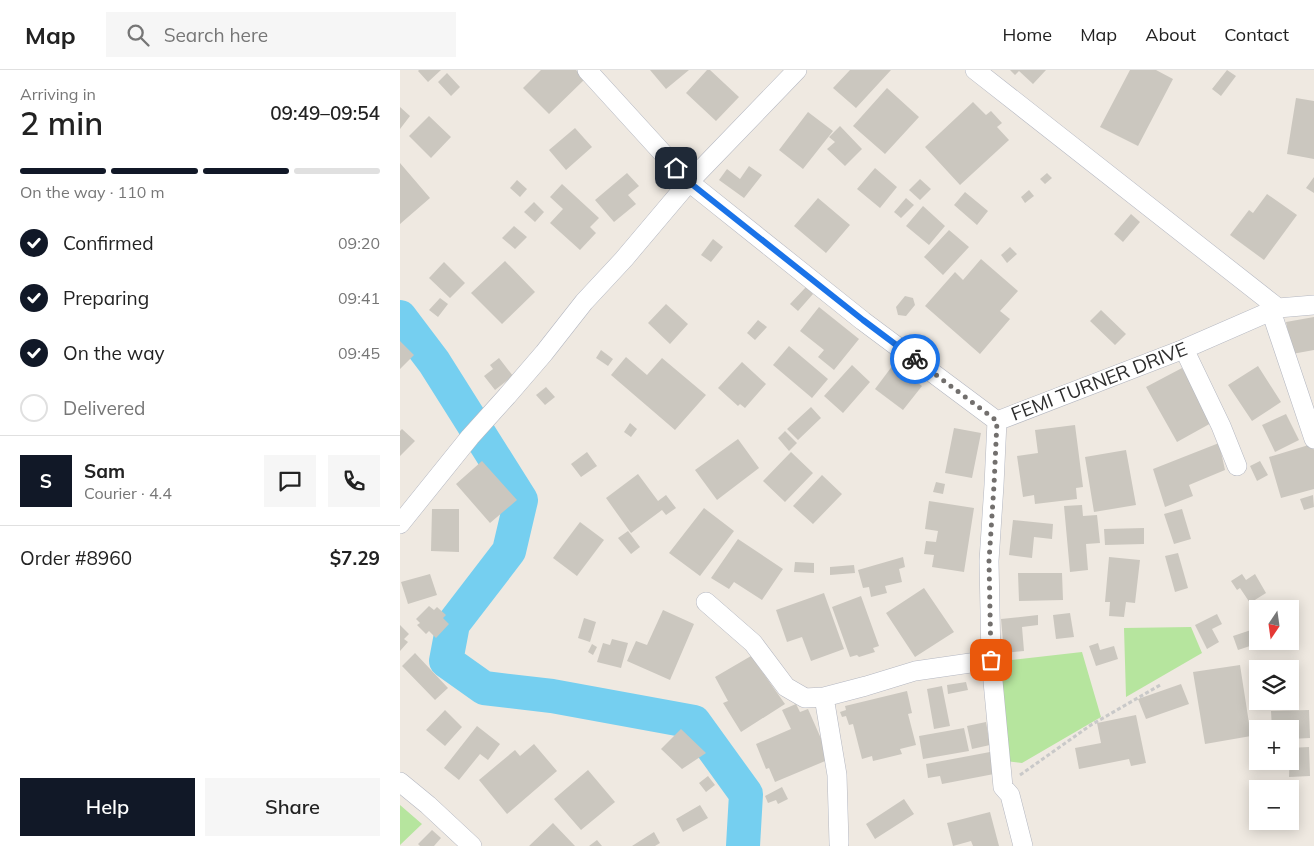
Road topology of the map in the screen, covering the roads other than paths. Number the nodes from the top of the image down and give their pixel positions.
1 (587, 70) edge
2 (797, 70) edge
3 (975, 70) edge
4 (689, 182) junction
5 (1314, 306) edge
6 (1275, 309) junction
7 (1184, 349) junction
8 (997, 421) junction
9 (1314, 439) edge
10 (1237, 466) dead end
11 (400, 524) edge
12 (706, 602) dead end
13 (991, 660) junction
14 (824, 696) junction
15 (400, 782) edge
16 (839, 843) dead end
17 (472, 846) edge
18 (1023, 846) edge

1 - 4 street, FEMI TURNER DRIVE
2 - 4 street
3 - 6 street
4 - 8 street, FEMI TURNER DRIVE
4 - 11 street
5 - 6 street, FEMI TURNER DRIVE
6 - 7 street, FEMI TURNER DRIVE
6 - 9 street
7 - 8 street, FEMI TURNER DRIVE
7 - 10 street
8 - 13 street
12 - 14 street
13 - 14 street
13 - 18 street
14 - 16 street
15 - 17 street

